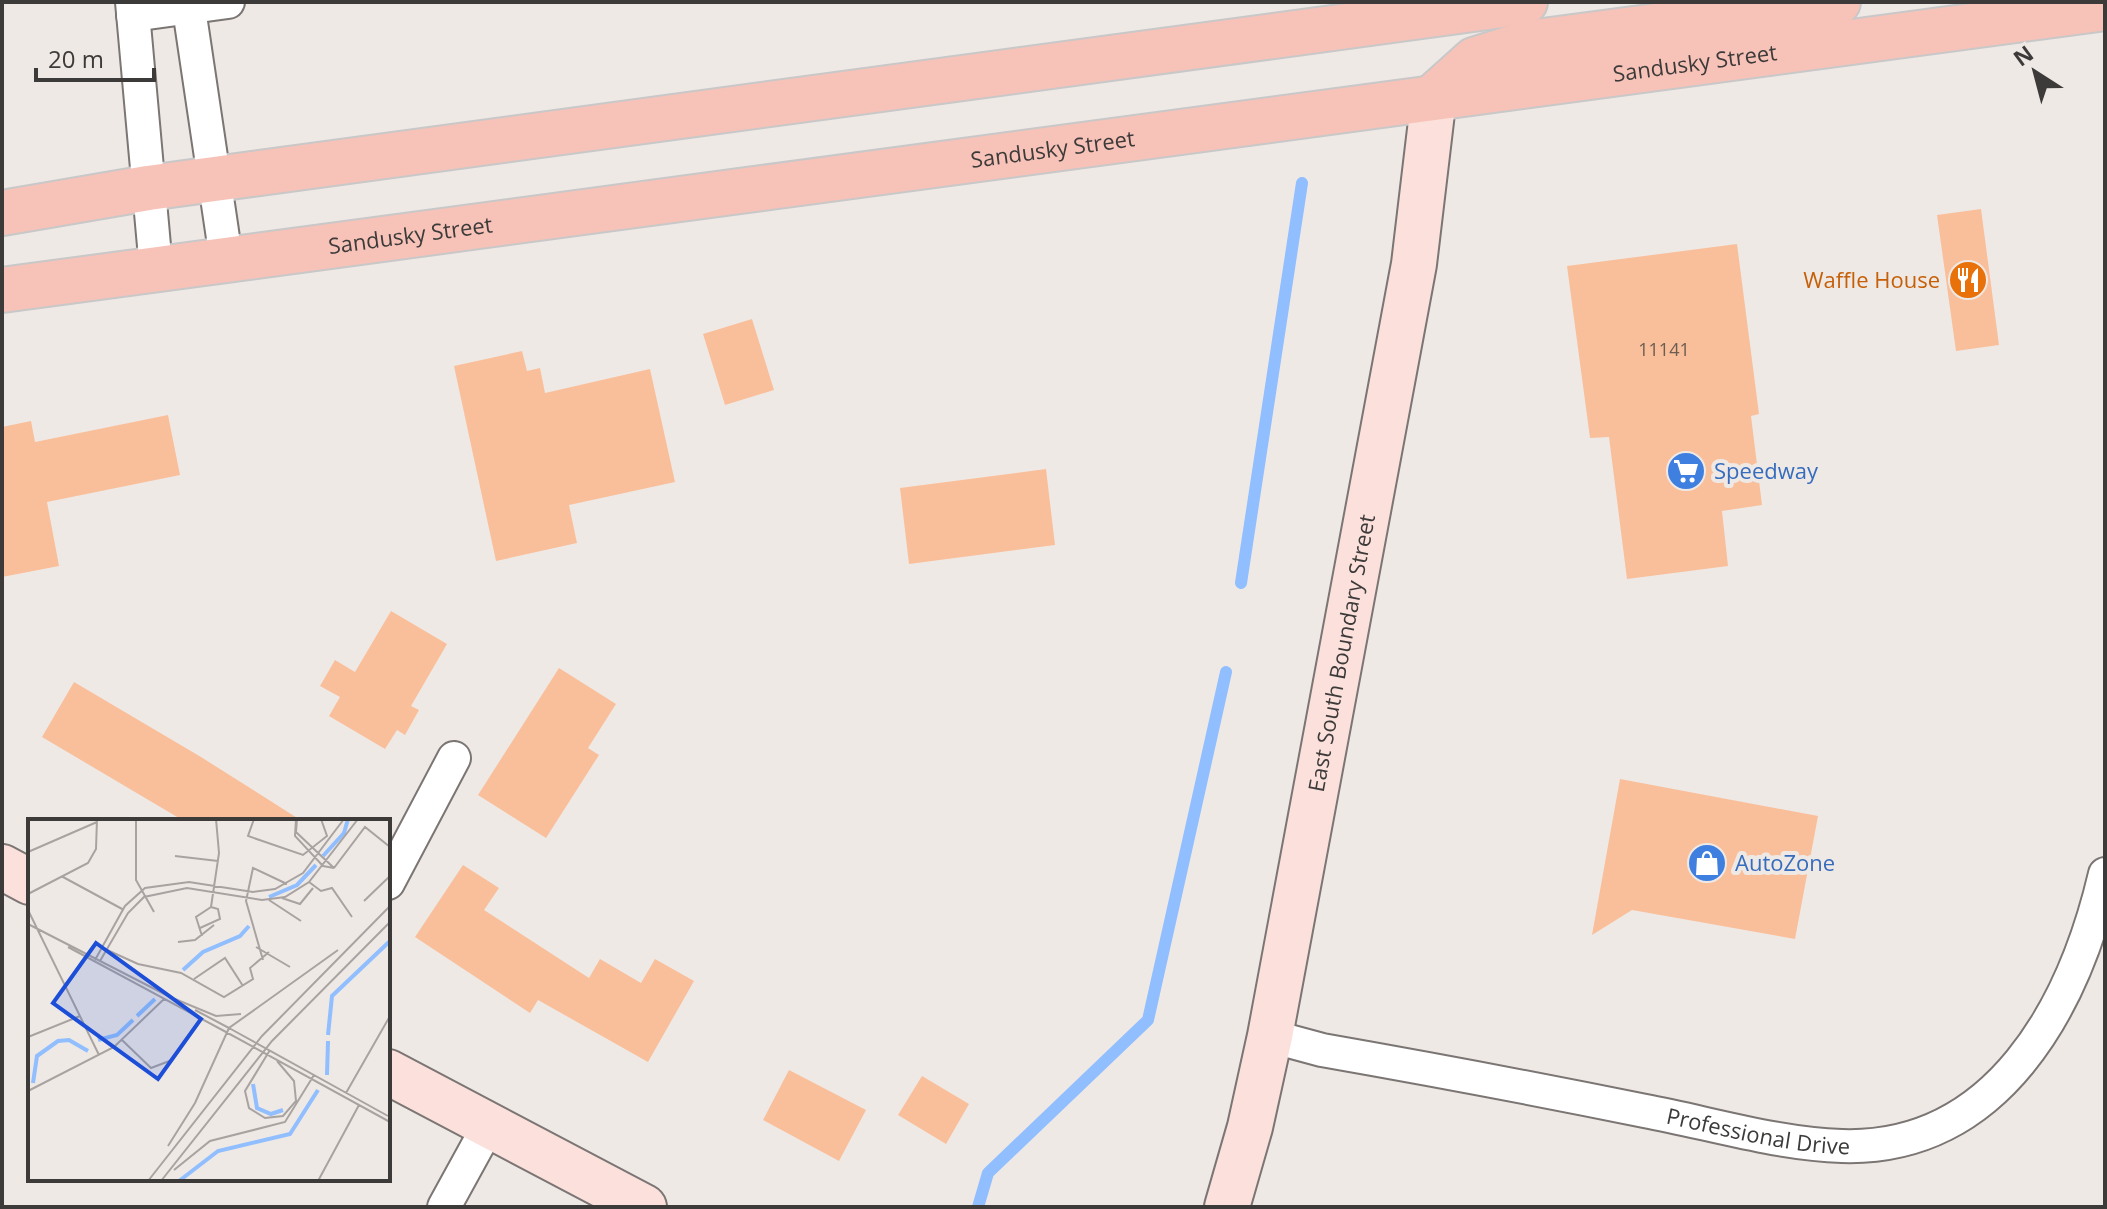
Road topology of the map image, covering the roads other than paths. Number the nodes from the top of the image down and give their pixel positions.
1 (228, 2) edge
2 (1525, 2) edge
3 (1838, 2) edge
4 (189, 5) edge
5 (133, 8) edge
6 (2105, 8) edge
7 (1434, 96) junction
8 (214, 180) junction
9 (148, 188) junction
10 (2, 213) edge
11 (226, 258) junction
12 (156, 268) junction
13 (2, 290) edge
14 (454, 758) dead end
15 (2, 867) edge
16 (2105, 874) edge
17 (390, 879) edge
18 (28, 881) edge
19 (1270, 1036) junction
20 (390, 1073) edge
21 (489, 1125) junction
22 (444, 1207) edge
23 (644, 1207) edge
24 (1227, 1207) edge

1 - 4 street
2 - 8 main road
3 - 7 main road
4 - 5 street
4 - 8 street
5 - 9 street
6 - 7 main road, Sandusky Street
7 - 11 main road, Sandusky Street
7 - 19 street, East South Boundary Street
8 - 9 main road
8 - 11 street
9 - 10 main road
9 - 12 street
11 - 12 main road, Sandusky Street
12 - 13 main road, Sandusky Street
14 - 17 street
15 - 18 street
16 - 19 street, Professional Drive
19 - 24 street, East South Boundary Street
20 - 21 street
21 - 22 street
21 - 23 street

